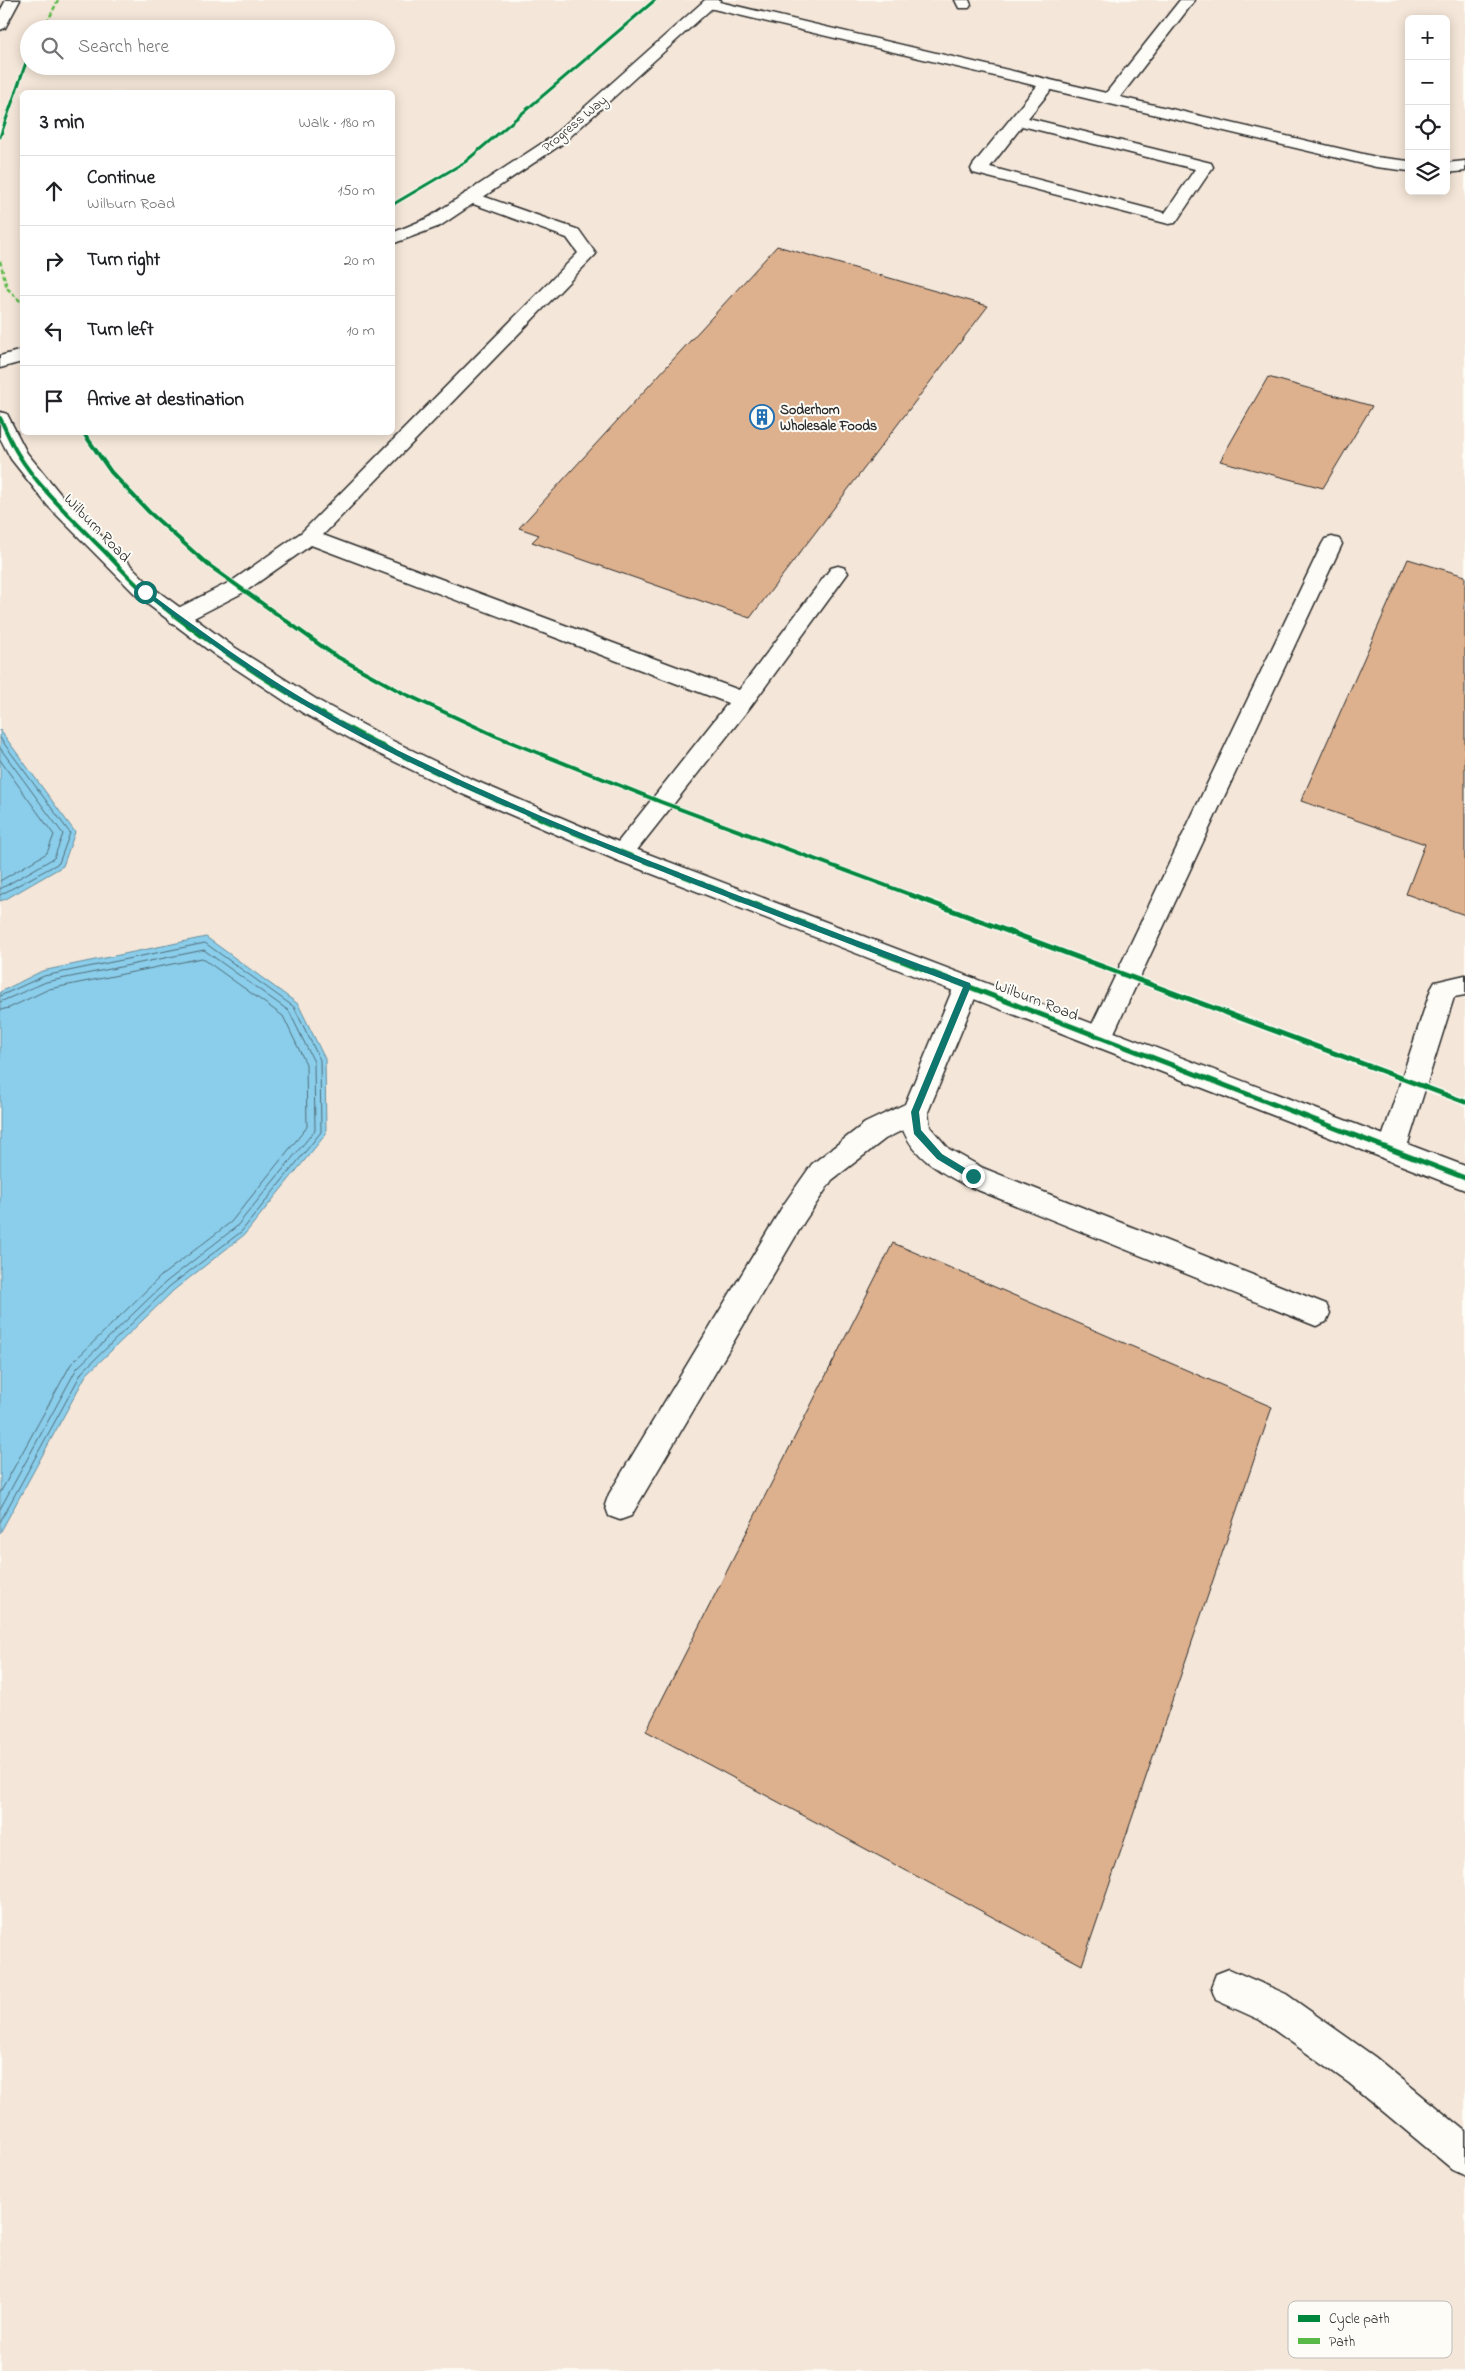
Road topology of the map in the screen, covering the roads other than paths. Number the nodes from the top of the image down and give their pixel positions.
1 (13, 0) edge
2 (1188, 0) edge
3 (711, 2) edge
4 (0, 25) edge
5 (1047, 84) junction
6 (1110, 99) junction
7 (1018, 120) junction
8 (1405, 166) edge
9 (1465, 166) edge
10 (1450, 168) edge
11 (471, 197) junction
12 (395, 237) edge
13 (20, 357) edge
14 (0, 362) edge
15 (0, 418) edge
16 (309, 537) junction
17 (1332, 544) dead end
18 (838, 573) dead end
19 (178, 617) junction
20 (743, 700) junction
21 (622, 853) junction
22 (1465, 985) edge
23 (967, 986) junction
24 (1099, 1037) junction
25 (915, 1112) junction
26 (1392, 1150) junction
27 (1465, 1178) edge
28 (1316, 1313) dead end
29 (620, 1505) dead end
30 (1229, 1986) dead end
31 (1465, 2156) edge

1 - 4 street
2 - 6 street
3 - 5 street
3 - 11 street, Progress Way
5 - 6 street
5 - 7 street
6 - 8 street
7 - 7 street
9 - 10 street
11 - 12 street, Progress Way
11 - 16 street
13 - 14 street
15 - 19 street, Wilburn Road
16 - 19 street
16 - 20 street
17 - 24 street
18 - 20 street
19 - 21 street, Wilburn Road
20 - 21 street
21 - 23 street, Wilburn Road
22 - 26 street
23 - 24 street, Wilburn Road
23 - 25 street
24 - 26 street, Wilburn Road
25 - 28 street
25 - 29 street
26 - 27 street, Wilburn Road
30 - 31 street

